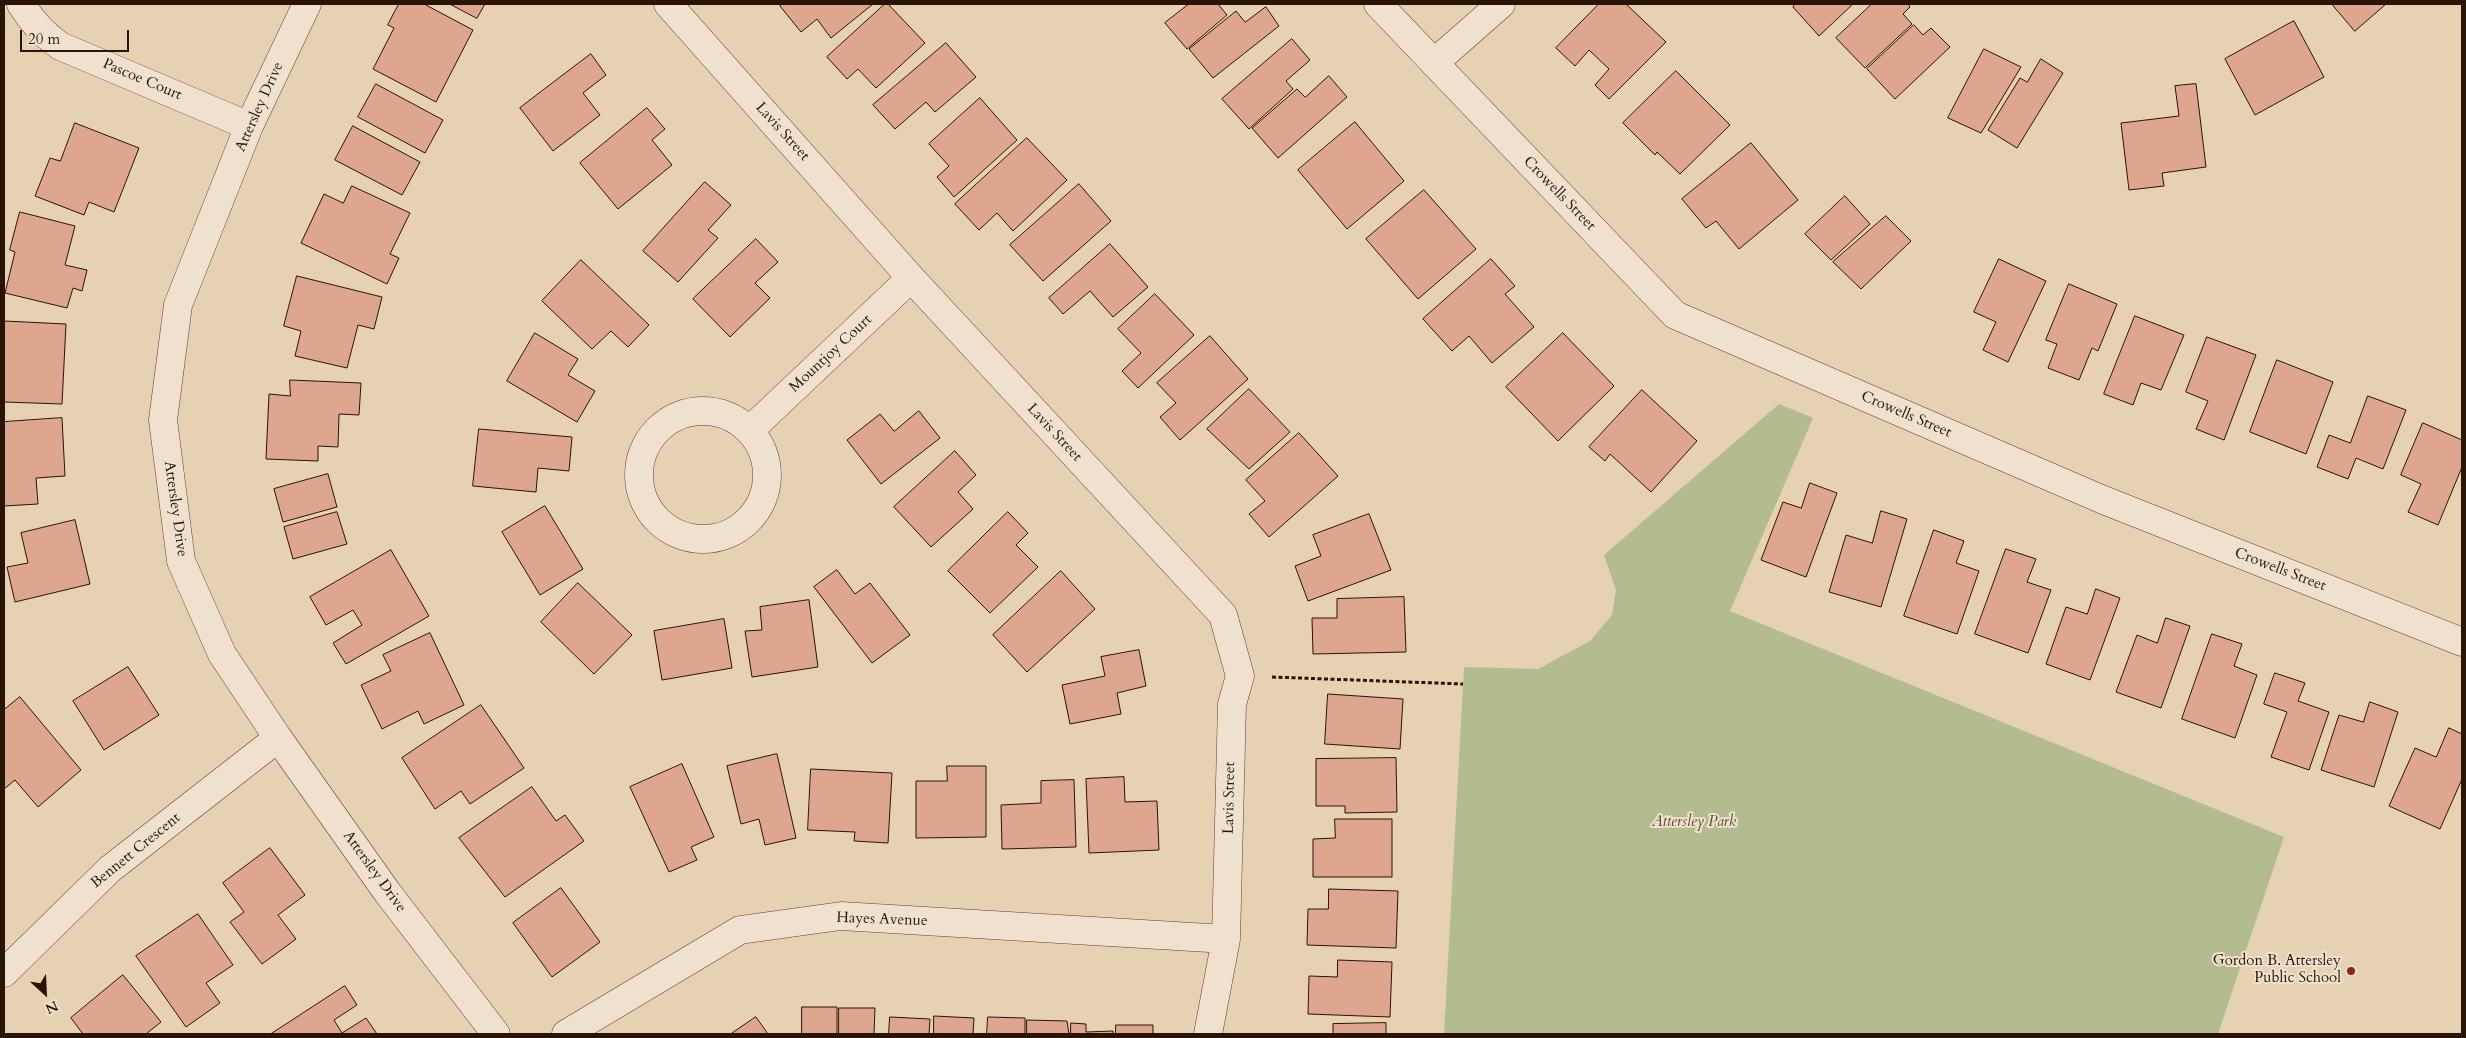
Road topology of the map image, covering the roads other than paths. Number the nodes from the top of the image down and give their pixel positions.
1 (21, 4) edge
2 (307, 4) edge
3 (668, 4) edge
4 (1378, 4) edge
5 (1501, 4) edge
6 (1434, 64) junction
7 (249, 126) junction
8 (911, 278) junction
9 (750, 430) junction
10 (2462, 642) edge
11 (278, 738) junction
12 (1226, 939) junction
13 (4, 973) edge
14 (496, 1034) edge
15 (566, 1034) edge
16 (1208, 1034) edge

1 - 7 street, Pascoe Court
2 - 7 street, Attersley Drive
3 - 8 street, Lavis Street
4 - 6 street, Crowells Street
5 - 6 street
6 - 10 street, Crowells Street
7 - 11 street, Attersley Drive
8 - 9 street, Mountjoy Court
8 - 12 street, Lavis Street
9 - 9 street
11 - 13 street, Bennett Crescent
11 - 14 street, Attersley Drive
12 - 15 street, Hayes Avenue
12 - 16 street, Lavis Street

